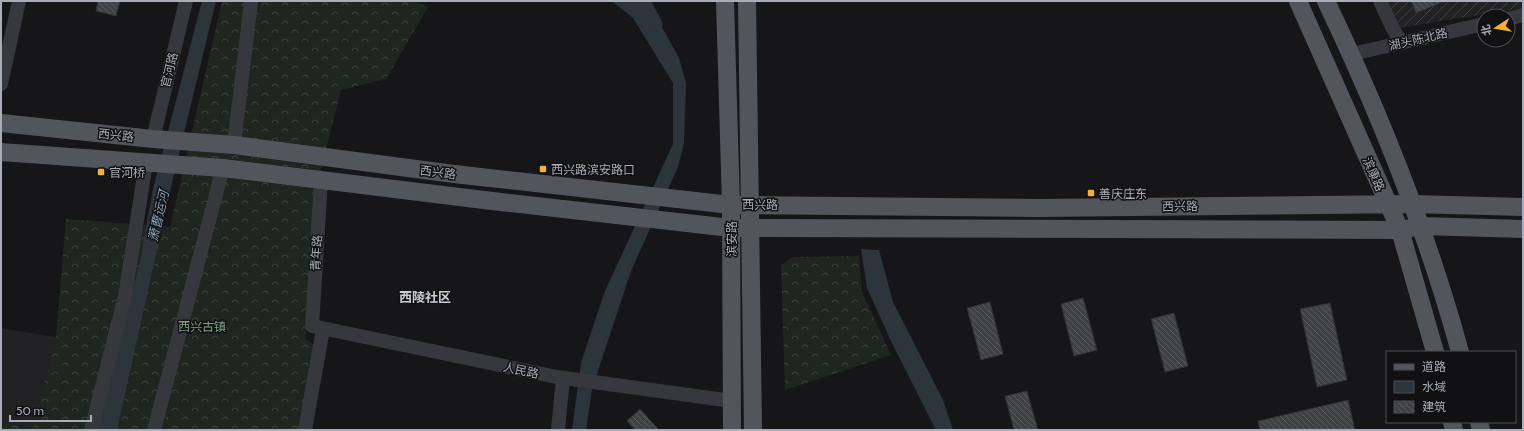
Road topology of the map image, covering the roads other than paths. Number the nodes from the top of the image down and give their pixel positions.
1 (19, 1) edge
2 (186, 1) edge
3 (251, 1) edge
4 (725, 1) edge
5 (747, 1) edge
6 (1298, 1) edge
7 (1326, 1) edge
8 (1380, 1) edge
9 (1476, 26) edge
10 (1402, 43) junction
11 (1352, 54) junction
12 (1, 84) edge
13 (1, 123) edge
14 (155, 139) junction
15 (234, 145) junction
16 (1, 152) edge
17 (149, 163) junction
18 (223, 168) junction
19 (321, 180) junction
20 (751, 204) junction
21 (1413, 204) junction
22 (731, 205) junction
23 (1388, 205) junction
24 (1523, 206) edge
25 (1421, 226) junction
26 (731, 228) junction
27 (752, 228) junction
28 (1523, 229) edge
29 (1400, 230) junction
30 (317, 327) junction
31 (1435, 351) edge
32 (1460, 351) edge
33 (563, 378) junction
34 (732, 401) junction
35 (91, 430) edge
36 (154, 430) edge
37 (305, 430) edge
38 (558, 430) edge
39 (732, 430) edge
40 (753, 430) edge

1 - 12 street
2 - 14 street, 官河路
3 - 15 street
4 - 22 main road, 滨安路
5 - 20 main road, 滨安路
6 - 23 main road, 滨康路
7 - 11 main road, 滨康路
8 - 10 street
9 - 10 street, 湖头陈北路
10 - 11 street, 湖头陈北路
11 - 21 main road, 滨康路
13 - 14 main road, 西兴路
14 - 15 main road, 西兴路
15 - 22 main road, 西兴路
16 - 17 main road, 西兴路
17 - 18 main road, 西兴路
17 - 35 street
18 - 19 main road, 西兴路
18 - 36 street
19 - 26 main road, 西兴路
19 - 30 street, 青年路
20 - 22 main road, 西兴路
20 - 23 main road, 西兴路
20 - 27 main road, 滨安路
21 - 23 main road, 西兴路
21 - 24 main road, 西兴路
21 - 25 main road, 滨康路
22 - 26 main road, 滨安路
23 - 29 main road, 滨康路
25 - 28 main road, 西兴路
25 - 29 main road, 西兴路
25 - 32 main road, 滨康路
26 - 27 main road, 西兴路
26 - 34 main road, 滨安路
27 - 29 main road, 西兴路
27 - 40 main road, 滨安路
29 - 31 main road, 滨康路
30 - 33 street, 人民路
30 - 37 street, 青年路
33 - 34 street, 人民路
33 - 38 street
34 - 39 main road, 滨安路

